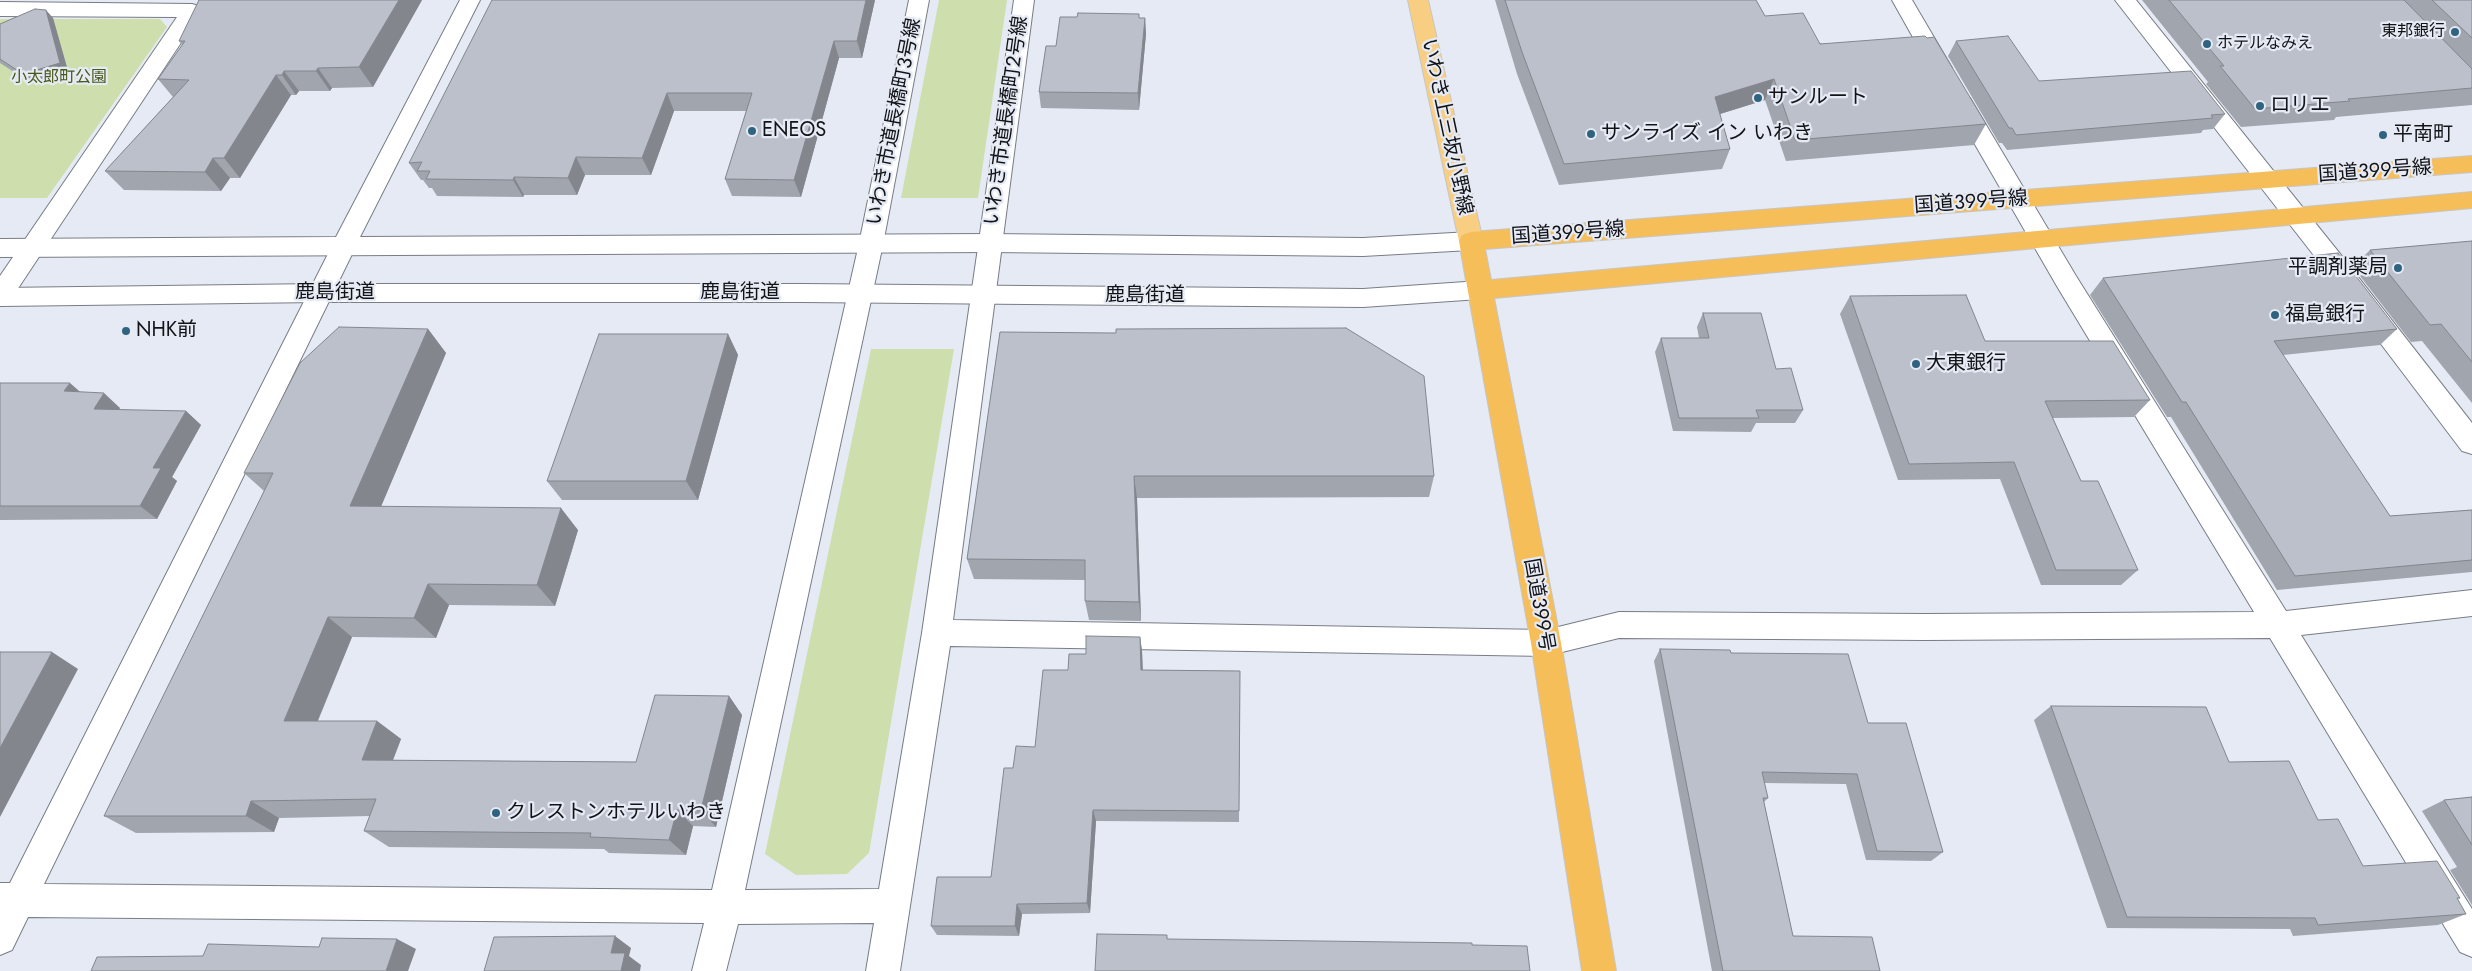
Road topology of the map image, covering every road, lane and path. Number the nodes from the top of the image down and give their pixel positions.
1 (470, 0) edge
2 (919, 0) edge
3 (1024, 0) edge
4 (1902, 0) edge
5 (2125, 0) edge
6 (1420, 6) edge
7 (0, 9) edge
8 (2472, 164) edge
9 (2267, 180) junction
10 (2019, 199) junction
11 (2472, 200) edge
12 (2296, 216) junction
13 (2042, 239) junction
14 (1471, 241) junction
15 (990, 243) junction
16 (870, 244) junction
17 (344, 246) junction
18 (33, 247) junction
19 (0, 248) edge
20 (1480, 290) junction
21 (320, 293) junction
22 (860, 294) junction
23 (983, 295) junction
24 (0, 296) edge
25 (2472, 443) edge
26 (2472, 603) edge
27 (2278, 625) junction
28 (937, 633) junction
29 (1546, 642) junction
30 (10, 900) edge
31 (894, 906) junction
32 (725, 908) junction
33 (0, 938) edge
34 (2472, 940) edge
35 (709, 971) edge
36 (883, 971) edge
37 (1599, 971) edge

1 - 17 street
2 - 16 street, いわき市道長橋町3号線
3 - 15 street, いわき市道長橋町2号線
4 - 10 street
5 - 9 street
6 - 14 main road, いわき上三坂小野線
7 - 18 street
8 - 9 highway, 国道399号線
9 - 10 highway, 国道399号線
9 - 12 street
10 - 13 street
10 - 14 highway, 国道399号線
11 - 12 highway, 国道399号線
12 - 13 highway, 国道399号線
12 - 25 street
13 - 20 highway, 国道399号線
13 - 27 street
14 - 15 street
14 - 20 highway, 国道399号
15 - 16 street
15 - 23 street, いわき市道長橋町2号線
16 - 17 street
16 - 22 street, いわき市道長橋町3号線
17 - 18 street
17 - 21 street
18 - 19 street
18 - 24 street
20 - 23 street, 鹿島街道
20 - 29 highway, 国道399号
21 - 22 street, 鹿島街道
21 - 24 street, 鹿島街道
21 - 30 street
22 - 23 street, 鹿島街道
22 - 32 street, いわき市道長橋町3号線
23 - 28 street, いわき市道長橋町2号線
26 - 27 street
27 - 29 street
27 - 34 street
28 - 29 street
28 - 31 street, いわき市道長橋町2号線
29 - 37 highway, 国道399号
30 - 32 street
30 - 33 street
31 - 32 street
31 - 36 street, いわき市道長橋町2号線
32 - 35 street, いわき市道長橋町3号線

